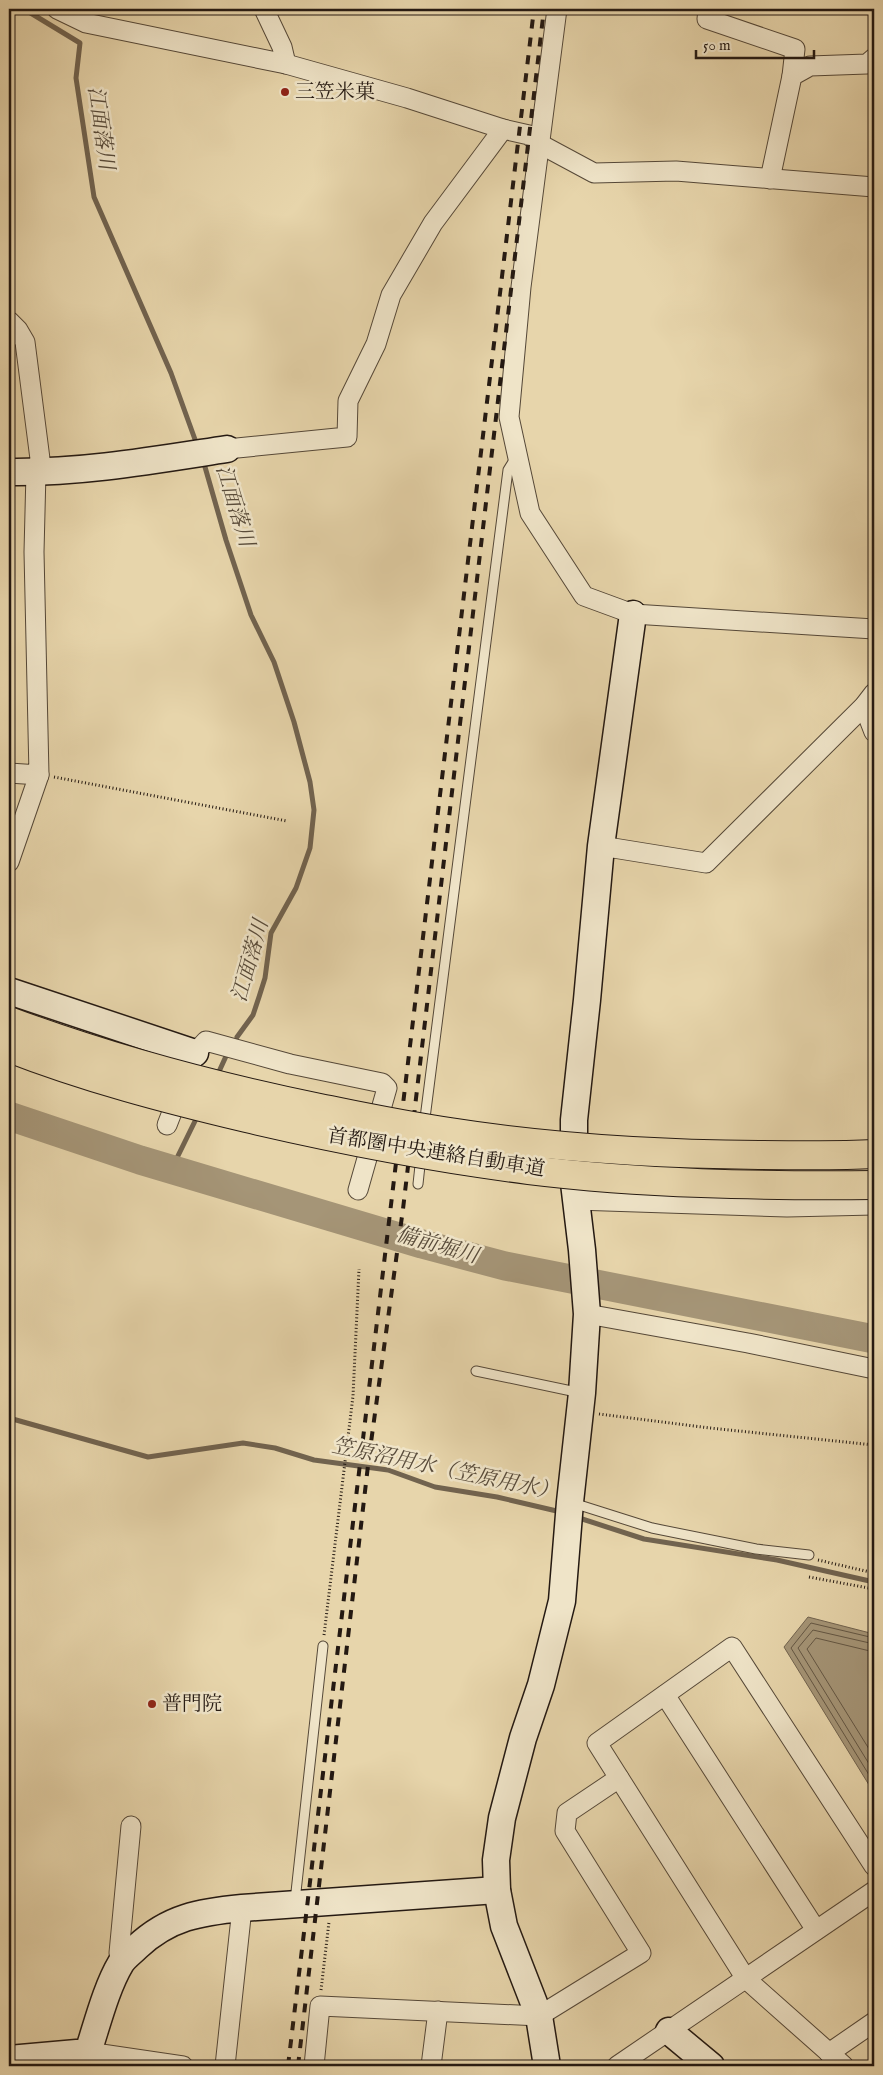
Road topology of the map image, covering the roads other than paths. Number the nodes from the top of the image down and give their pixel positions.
1 (57, 9) edge
2 (264, 9) edge
3 (557, 9) edge
4 (708, 9) edge
5 (874, 58) edge
6 (286, 64) junction
7 (792, 76) junction
8 (503, 128) junction
9 (540, 144) junction
10 (770, 178) junction
11 (874, 186) edge
12 (9, 321) edge
13 (210, 452) joint
14 (517, 454) junction
15 (9, 472) edge
16 (36, 472) junction
17 (633, 614) junction
18 (874, 629) edge
19 (869, 699) edge
20 (874, 732) edge
21 (9, 773) edge
22 (39, 775) junction
23 (601, 846) junction
24 (9, 862) edge
25 (9, 991) edge
26 (9, 1021) edge
27 (9, 1048) edge
28 (194, 1054) junction
29 (167, 1125) dead end
30 (874, 1154) edge
31 (418, 1184) dead end
32 (874, 1185) edge
33 (358, 1190) dead end
34 (576, 1200) junction
35 (874, 1205) edge
36 (586, 1312) junction
37 (874, 1369) edge
38 (476, 1371) dead end
39 (581, 1402) junction
40 (569, 1511) junction
41 (809, 1556) road end
42 (323, 1646) road end
43 (665, 1695) junction
44 (619, 1778) junction
45 (131, 1826) dead end
46 (874, 1866) edge
47 (497, 1890) junction
48 (874, 1891) edge
49 (295, 1904) junction
50 (242, 1908) junction
51 (816, 1930) junction
52 (122, 1962) junction
53 (746, 1979) junction
54 (438, 2010) junction
55 (539, 2016) junction
56 (874, 2022) edge
57 (669, 2031) junction
58 (88, 2052) junction
59 (829, 2053) junction
60 (9, 2060) edge
61 (136, 2063) edge
62 (183, 2066) edge
63 (225, 2066) edge
64 (314, 2066) edge
65 (431, 2066) edge
66 (547, 2066) edge
67 (616, 2066) edge
68 (711, 2066) edge
69 (844, 2066) edge

1 - 6 street
2 - 6 street
3 - 9 street
4 - 7 street
5 - 7 street
6 - 8 street
7 - 10 street
8 - 9 street
8 - 13 street
9 - 10 street
9 - 14 street
10 - 11 street
12 - 16 street
13 - 16 street
14 - 17 street
14 - 31 lane
15 - 16 street
16 - 22 street
17 - 18 street
17 - 23 street
19 - 20 street
19 - 23 street
21 - 22 street
22 - 24 street
23 - 34 street
25 - 28 street
26 - 30 highway, 首都圏中央連絡自動車道, bridge
27 - 32 highway, 首都圏中央連絡自動車道, bridge
28 - 29 street
28 - 33 street
34 - 35 street
34 - 36 street
36 - 37 street
36 - 39 street
38 - 39 lane
39 - 40 street
40 - 41 lane
40 - 47 street
42 - 49 lane
43 - 44 street
43 - 46 street
43 - 51 street
44 - 53 street
44 - 55 street
45 - 52 street
47 - 49 street
47 - 55 street
48 - 51 street
49 - 50 street
50 - 52 street
50 - 63 street
51 - 53 street
52 - 58 street
53 - 57 street
53 - 59 street
54 - 55 street
54 - 64 street
54 - 65 street
55 - 66 street
56 - 59 street
57 - 67 street
57 - 68 street
58 - 60 street
58 - 61 street
59 - 69 street
61 - 62 street

